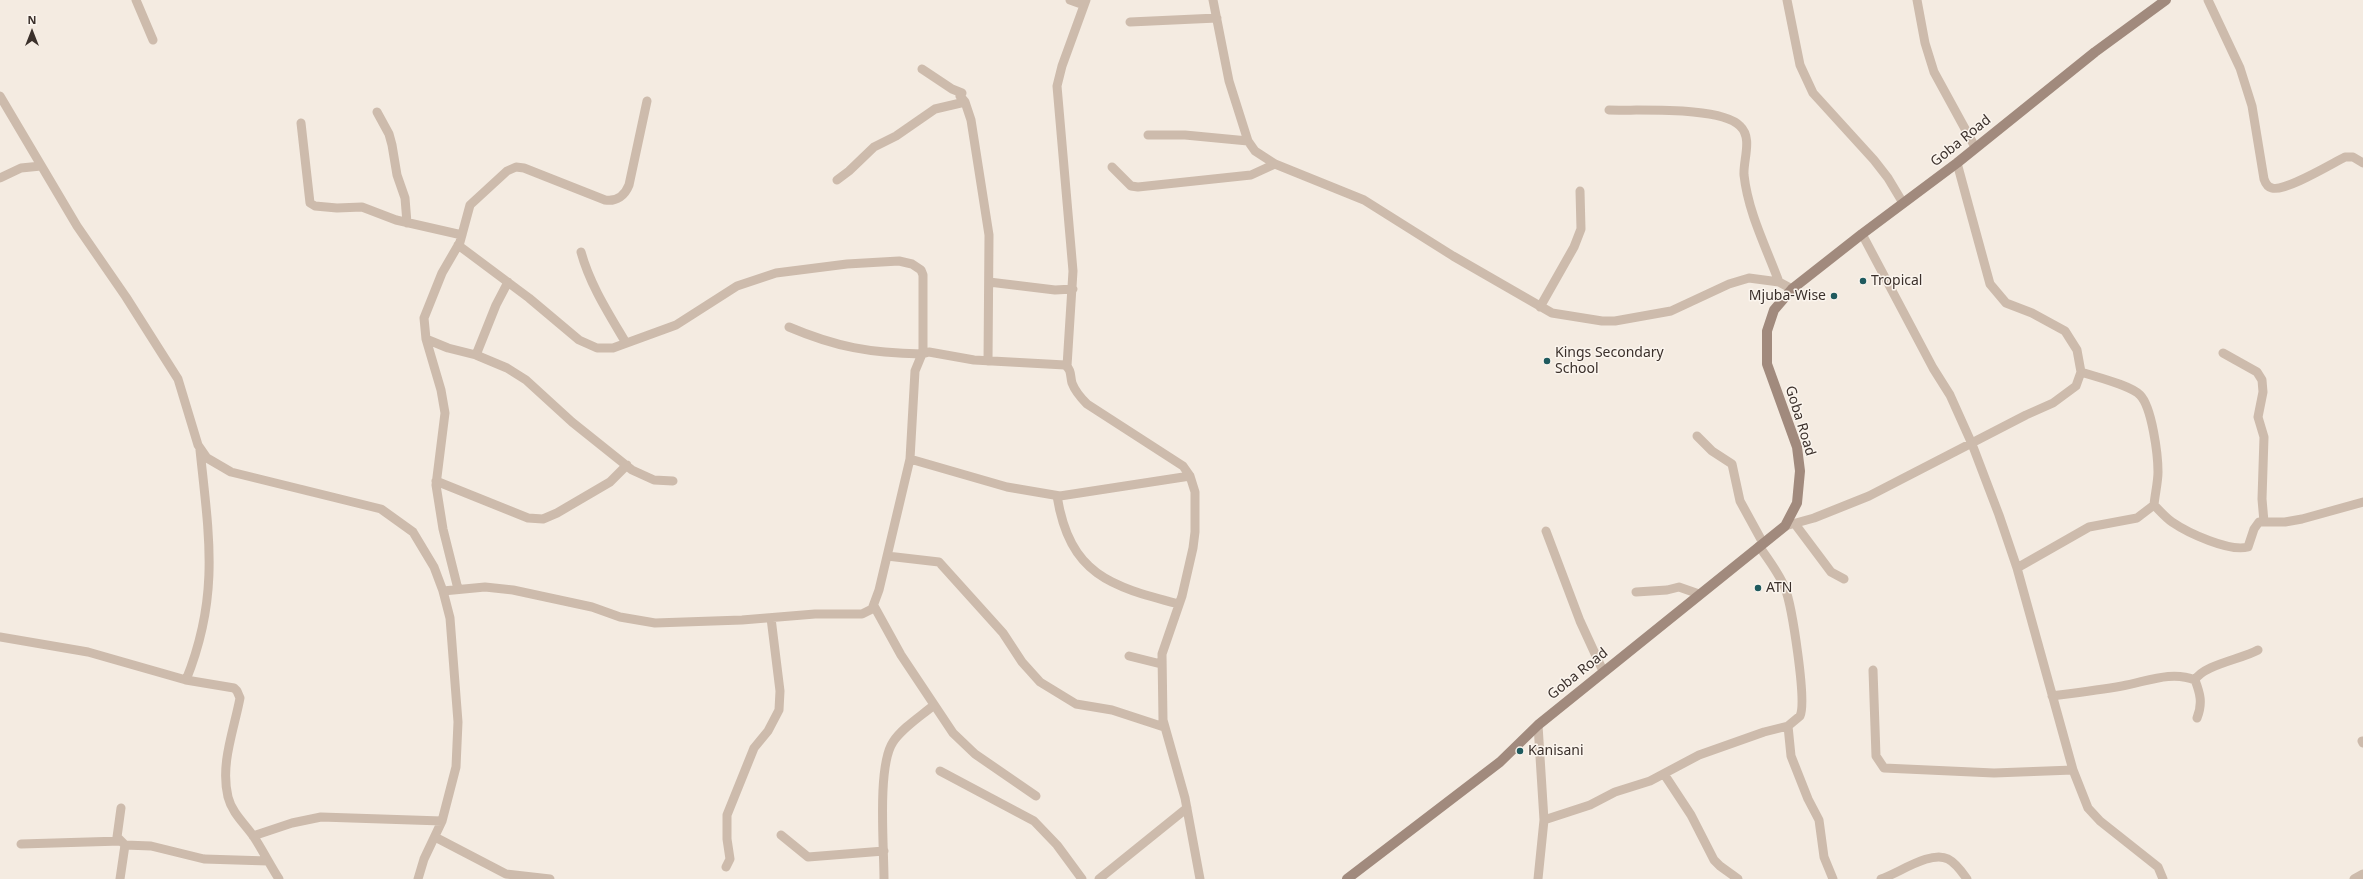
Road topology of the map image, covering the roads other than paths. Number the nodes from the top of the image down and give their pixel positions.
1 (136, 0) edge
2 (1070, 0) edge
3 (1213, 0) edge
4 (1787, 0) edge
5 (1917, 0) edge
6 (2166, 0) edge
7 (2208, 0) edge
8 (1085, 3) edge
9 (1217, 18) junction
10 (1130, 22) dead end
11 (153, 40) dead end
12 (922, 69) dead end
13 (0, 96) edge
14 (647, 101) dead end
15 (965, 102) junction
16 (1609, 110) dead end
17 (377, 112) dead end
18 (301, 123) dead end
19 (1148, 135) dead end
20 (1248, 141) junction
21 (1975, 146) junction
22 (1957, 163) junction
23 (2363, 163) edge
24 (1275, 164) junction
25 (41, 166) junction
26 (1112, 167) dead end
27 (0, 178) edge
28 (837, 180) dead end
29 (1580, 191) dead end
30 (1902, 203) junction
31 (407, 223) junction
32 (1862, 234) junction
33 (462, 235) junction
34 (458, 245) junction
35 (581, 252) dead end
36 (508, 282) junction
37 (989, 282) junction
38 (1779, 282) junction
39 (1073, 289) junction
40 (1792, 289) junction
41 (1540, 307) junction
42 (789, 327) dead end
43 (426, 339) junction
44 (626, 344) junction
45 (922, 353) junction
46 (2222, 353) dead end
47 (476, 355) junction
48 (988, 361) junction
49 (1067, 366) junction
50 (2081, 372) junction
51 (1697, 436) dead end
52 (1972, 444) junction
53 (200, 450) junction
54 (910, 459) junction
55 (627, 465) junction
56 (1190, 476) junction
57 (436, 481) junction
58 (673, 481) dead end
59 (1057, 496) junction
60 (2363, 502) edge
61 (2154, 505) junction
62 (2264, 522) junction
63 (1795, 524) junction
64 (1784, 526) junction
65 (1546, 531) dead end
66 (1761, 544) junction
67 (887, 556) junction
68 (2017, 568) junction
69 (1844, 579) dead end
70 (458, 590) junction
71 (444, 591) junction
72 (1636, 592) dead end
73 (1699, 594) junction
74 (1179, 604) junction
75 (874, 606) junction
76 (771, 618) junction
77 (0, 637) edge
78 (2258, 650) dead end
79 (1129, 656) dead end
80 (1161, 664) junction
81 (1873, 670) dead end
82 (1603, 672) junction
83 (186, 680) junction
84 (2195, 680) junction
85 (2052, 696) junction
86 (934, 705) junction
87 (2197, 718) dead end
88 (1538, 725) junction
89 (1788, 726) junction
90 (1164, 728) junction
91 (2073, 770) junction
92 (940, 771) dead end
93 (1664, 774) junction
94 (1036, 796) dead end
95 (122, 808) dead end
96 (1187, 808) junction
97 (1544, 820) junction
98 (442, 821) junction
99 (781, 835) dead end
100 (253, 836) junction
101 (435, 837) junction
102 (123, 843) junction
103 (21, 844) dead end
104 (884, 851) junction
105 (268, 861) junction
106 (726, 866) dead end
107 (2363, 874) edge
108 (120, 879) edge
109 (279, 879) edge
110 (418, 879) edge
111 (550, 879) edge
112 (884, 879) edge
113 (1082, 879) edge
114 (1099, 879) edge
115 (1200, 879) edge
116 (1347, 879) edge
117 (1538, 879) edge
118 (1738, 879) edge
119 (1833, 879) edge
120 (1881, 879) edge
121 (1967, 879) edge
122 (2163, 879) edge
123 (2354, 879) edge

1 - 11 street
2 - 8 street
3 - 9 street
4 - 30 street
5 - 21 street
6 - 21 main road, Goba Road
7 - 23 street
8 - 39 street
9 - 10 street
9 - 20 street
12 - 15 street
13 - 25 street
14 - 33 street
15 - 28 street
15 - 37 street
16 - 38 street
17 - 31 street
18 - 31 street
19 - 20 street
20 - 24 street
21 - 22 main road, Goba Road
22 - 30 main road, Goba Road
22 - 50 street
24 - 26 street
24 - 41 street
25 - 27 street
25 - 53 street
29 - 41 street
30 - 32 main road, Goba Road
31 - 33 street
32 - 40 main road, Goba Road
32 - 52 street
33 - 34 street
34 - 36 street
34 - 43 street
35 - 44 street
36 - 44 street
36 - 47 street
37 - 39 street
37 - 48 street
38 - 40 street
38 - 41 street
39 - 49 street
40 - 64 main road, Goba Road
42 - 45 street
43 - 47 street
43 - 57 street
44 - 45 street
45 - 48 street
45 - 54 street
46 - 62 street
47 - 55 street
48 - 49 street
49 - 56 street
50 - 52 street
50 - 61 street
51 - 66 street
52 - 63 street
52 - 68 street
53 - 71 street
53 - 83 street
54 - 59 street
54 - 67 street
55 - 57 street
55 - 58 street
56 - 59 street
56 - 74 street
57 - 70 street
59 - 74 street
60 - 62 street
61 - 62 street
61 - 68 street
63 - 64 street
63 - 69 street
64 - 66 main road, Goba Road
65 - 82 street
66 - 73 main road, Goba Road
66 - 89 street
67 - 75 street
67 - 90 street
68 - 85 street
70 - 71 street
70 - 76 street
71 - 98 street
72 - 73 street
73 - 82 main road, Goba Road
74 - 80 street
75 - 76 street
75 - 86 street
76 - 106 street
77 - 83 street
78 - 84 street
79 - 80 street
80 - 90 street
81 - 91 street
82 - 88 main road, Goba Road
83 - 100 street
84 - 85 street
84 - 87 street
85 - 91 street
86 - 94 street
86 - 104 street
88 - 97 street
88 - 116 main road, Goba Road
89 - 93 street
89 - 119 street
90 - 96 street
91 - 122 street
92 - 113 street
93 - 97 street
93 - 118 street
95 - 102 street
96 - 114 street
96 - 115 street
97 - 117 street
98 - 100 street
98 - 101 street
99 - 104 street
100 - 105 street
101 - 110 street
101 - 111 street
102 - 103 street
102 - 105 street
102 - 108 street
104 - 112 street
105 - 109 street
107 - 123 street
120 - 121 street

